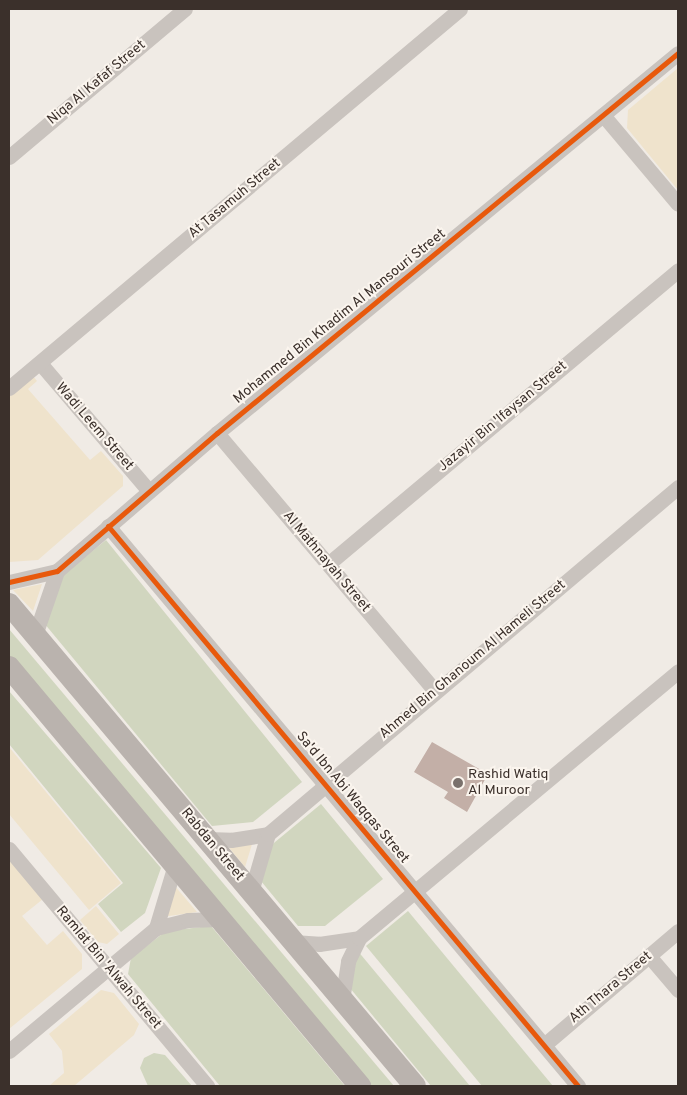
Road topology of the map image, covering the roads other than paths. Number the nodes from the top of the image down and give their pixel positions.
1 (185, 9) edge
2 (460, 9) edge
3 (678, 53) edge
4 (603, 115) junction
5 (9, 157) edge
6 (678, 204) edge
7 (678, 270) edge
8 (40, 363) junction
9 (9, 388) edge
10 (217, 433) junction
11 (678, 487) edge
12 (149, 491) junction
13 (108, 526) junction
14 (328, 564) junction
15 (57, 571) junction
16 (9, 582) edge
17 (9, 604) edge
18 (35, 635) junction
19 (9, 666) edge
20 (678, 671) edge
21 (435, 691) junction
22 (326, 783) junction
23 (268, 834) junction
24 (207, 839) junction
25 (9, 849) edge
26 (174, 868) junction
27 (414, 891) junction
28 (250, 892) junction
29 (220, 919) junction
30 (156, 928) junction
31 (678, 932) edge
32 (358, 938) junction
33 (293, 942) junction
34 (649, 956) junction
35 (108, 968) junction
36 (678, 990) edge
37 (342, 1000) junction
38 (544, 1045) junction
39 (9, 1051) edge
40 (207, 1086) edge
41 (360, 1086) edge
42 (415, 1086) edge
43 (578, 1086) edge

1 - 5 street, Niqa Al Kafaf Street
2 - 8 street, At Tasamuh Street
3 - 4 street, Mohammed Bin Khadim Al Mansouri Street
4 - 6 street
4 - 10 street, Mohammed Bin Khadim Al Mansouri Street
7 - 14 street, Jazayir Bin 'Ifaysan Street
8 - 9 street, At Tasamuh Street
8 - 12 street, Wadi Leem Street
10 - 12 street, Mohammed Bin Khadim Al Mansouri Street
10 - 14 street, Al Mathnayah Street
11 - 21 street, Ahmed Bin Ghanoum Al Hameli Street
12 - 13 street, Mohammed Bin Khadim Al Mansouri Street
13 - 15 street, Mohammed Bin Khadim Al Mansouri Street
13 - 22 street, Sa'd Ibn Abi Waqqas Street
14 - 21 street, Al Mathnayah Street
15 - 16 street, Mohammed Bin Khadim Al Mansouri Street
15 - 18 street, Mohammed Bin Khadim Al Mansouri Street
17 - 18 main road, Rabdan Street
18 - 24 main road, Rabdan Street
19 - 26 main road
20 - 27 street
21 - 22 street, Ahmed Bin Ghanoum Al Hameli Street
22 - 23 street, Ahmed Bin Ghanoum Al Hameli Street
22 - 27 street, Sa'd Ibn Abi Waqqas Street
23 - 24 street
23 - 28 street
24 - 28 main road, Rabdan Street
25 - 35 street, Ramlat Bin 'Alwah Street
26 - 29 main road
26 - 30 street
27 - 32 street
27 - 38 street, Sa'd Ibn Abi Waqqas Street
28 - 33 main road, Rabdan Street
29 - 30 street
29 - 41 main road
30 - 35 street
31 - 34 street, Ath Thara Street
32 - 33 street
32 - 37 street
33 - 37 main road, Rabdan Street
34 - 36 street
34 - 38 street, Ath Thara Street
35 - 39 street
35 - 40 street, Ramlat Bin 'Alwah Street
37 - 42 main road, Rabdan Street
38 - 43 street, Sa'd Ibn Abi Waqqas Street

